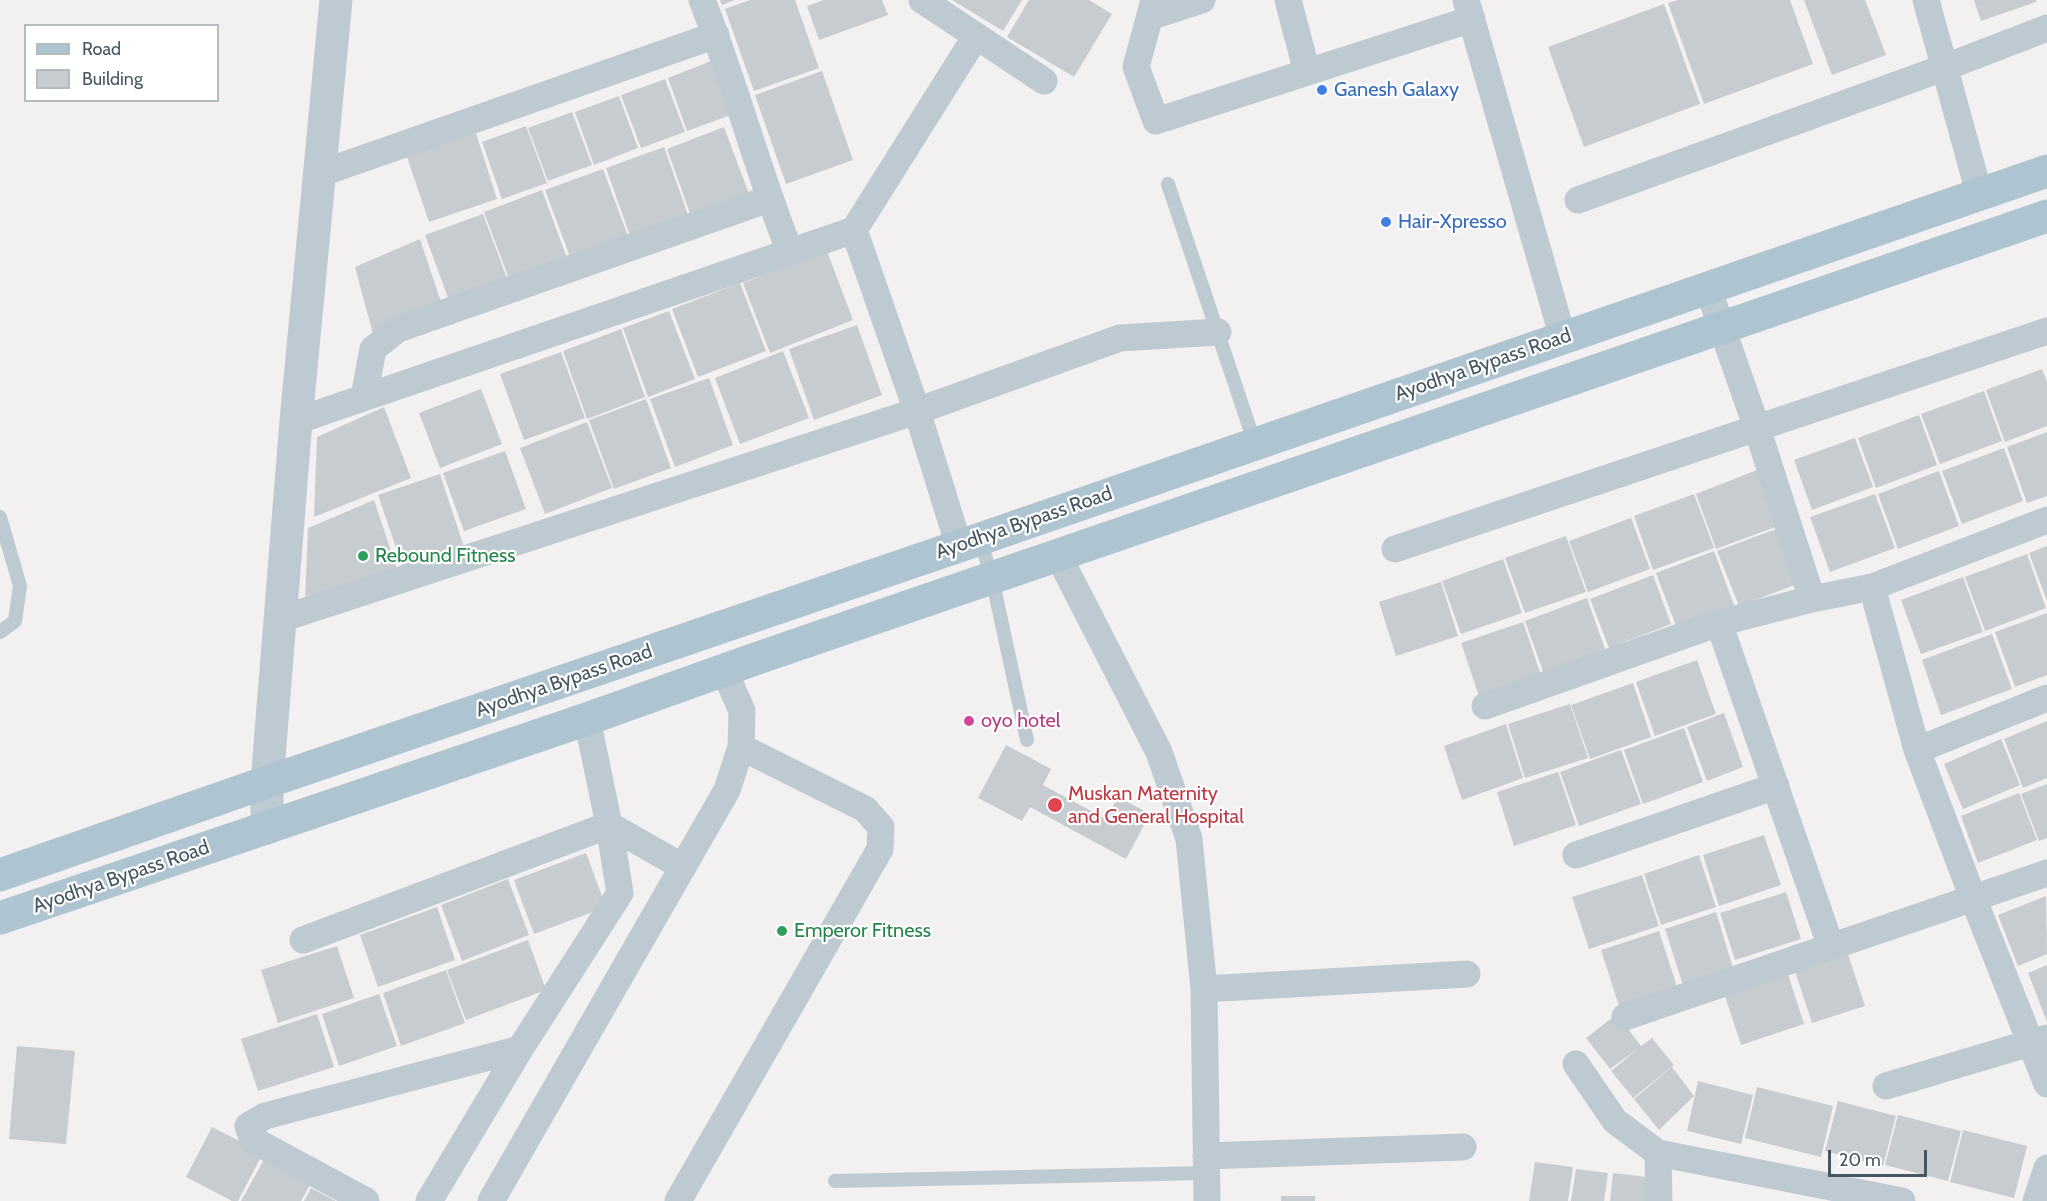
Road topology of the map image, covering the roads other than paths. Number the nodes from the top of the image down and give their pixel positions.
1 (336, 0) edge
2 (702, 0) edge
3 (922, 0) edge
4 (1202, 0) edge
5 (1288, 0) edge
6 (1926, 0) edge
7 (1152, 9) edge
8 (1469, 10) edge
9 (2047, 28) edge
10 (716, 35) junction
11 (976, 36) junction
12 (1946, 67) junction
13 (1307, 72) junction
14 (1044, 81) dead end
15 (2047, 171) edge
16 (319, 174) junction
17 (1168, 184) dead end
18 (1979, 193) junction
19 (769, 199) junction
20 (1578, 200) dead end
21 (2047, 216) edge
22 (854, 230) junction
23 (790, 252) junction
24 (1708, 288) junction
25 (1720, 328) junction
26 (1218, 332) junction
27 (2047, 332) edge
28 (1563, 338) junction
29 (364, 397) junction
30 (917, 411) junction
31 (296, 421) junction
32 (1757, 428) junction
33 (1255, 444) junction
34 (0, 517) edge
35 (2047, 520) edge
36 (969, 543) junction
37 (1395, 549) dead end
38 (1058, 555) junction
39 (992, 578) junction
40 (1872, 587) junction
41 (1812, 599) junction
42 (281, 619) junction
43 (1719, 623) junction
44 (0, 632) edge
45 (724, 670) junction
46 (2047, 698) edge
47 (1485, 706) dead end
48 (587, 719) junction
49 (1027, 740) dead end
50 (741, 747) junction
51 (1917, 750) junction
52 (267, 782) junction
53 (1776, 786) junction
54 (609, 825) junction
55 (267, 828) junction
56 (1576, 855) dead end
57 (683, 867) junction
58 (2047, 873) edge
59 (0, 875) edge
60 (1973, 898) junction
61 (0, 918) edge
62 (303, 940) dead end
63 (1831, 946) junction
64 (1467, 974) dead end
65 (1204, 989) junction
66 (1624, 1017) dead end
67 (2039, 1040) edge
68 (520, 1049) junction
69 (1576, 1064) dead end
70 (2047, 1084) edge
71 (1886, 1086) dead end
72 (1463, 1147) dead end
73 (1658, 1153) junction
74 (1206, 1164) junction
75 (2047, 1168) edge
76 (835, 1181) dead end
77 (366, 1201) edge
78 (429, 1201) edge
79 (490, 1201) edge
80 (678, 1201) edge
81 (1207, 1201) edge
82 (1659, 1201) edge
83 (1902, 1201) edge
84 (2036, 1201) edge

1 - 16 street
2 - 10 street
3 - 11 street
4 - 7 street
5 - 13 street
6 - 12 street
7 - 13 street
8 - 13 street
8 - 28 street
9 - 12 street
10 - 16 street
10 - 19 street
11 - 14 street
11 - 22 street
12 - 18 street
12 - 20 street
15 - 18 main road, Ayodhya Bypass Road
16 - 31 street
17 - 26 lane
18 - 24 main road, Ayodhya Bypass Road
19 - 23 street
19 - 29 street
21 - 25 main road, Ayodhya Bypass Road
22 - 23 street
22 - 30 street
23 - 29 street
24 - 25 street
24 - 28 main road, Ayodhya Bypass Road
25 - 32 street
25 - 38 main road, Ayodhya Bypass Road
26 - 30 street
26 - 33 lane
27 - 32 street
28 - 33 main road, Ayodhya Bypass Road
29 - 31 street
30 - 36 street
30 - 42 street
31 - 42 street
32 - 37 street
32 - 41 street
33 - 36 main road, Ayodhya Bypass Road
34 - 44 lane
35 - 40 street
36 - 39 lane
36 - 52 main road, Ayodhya Bypass Road
38 - 39 main road, Ayodhya Bypass Road
38 - 65 street
39 - 45 main road, Ayodhya Bypass Road
39 - 49 lane
40 - 41 street
40 - 51 street
41 - 43 street
42 - 52 street
43 - 47 street
43 - 53 street
45 - 48 main road, Ayodhya Bypass Road
45 - 50 street
46 - 51 street
48 - 54 street
48 - 55 main road, Ayodhya Bypass Road
50 - 57 street
50 - 80 street
51 - 60 street
52 - 55 street
52 - 59 main road, Ayodhya Bypass Road
53 - 56 street
53 - 63 street
54 - 57 street
54 - 62 street
54 - 68 street
55 - 61 main road, Ayodhya Bypass Road
57 - 79 street
58 - 60 street
60 - 63 street
60 - 67 street
63 - 66 street
64 - 65 street
65 - 74 street
67 - 70 street
67 - 71 street
68 - 77 street
68 - 78 street
69 - 73 street
72 - 74 street
73 - 82 street
73 - 83 street
74 - 76 lane
74 - 81 street
75 - 84 street

